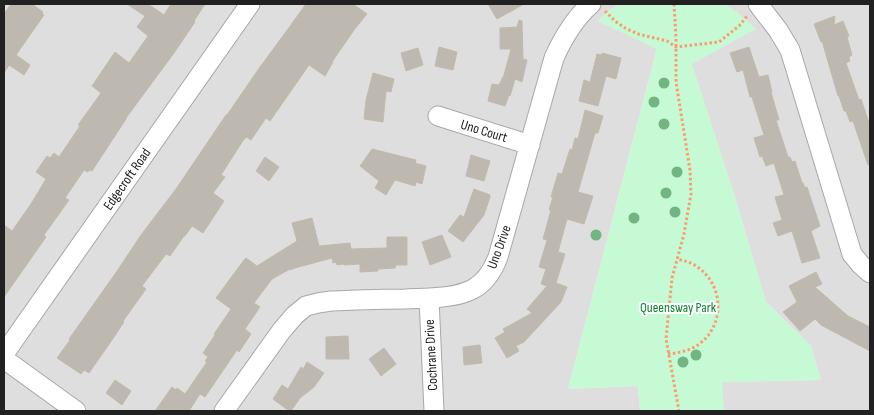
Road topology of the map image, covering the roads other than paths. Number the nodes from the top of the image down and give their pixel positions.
1 (250, 4) edge
2 (597, 6) edge
3 (755, 7) edge
4 (438, 116) dead end
5 (530, 145) junction
6 (870, 273) edge
7 (429, 298) junction
8 (4, 354) edge
9 (4, 359) edge
10 (76, 411) edge
11 (224, 411) edge
12 (434, 411) edge

1 - 8 street, Edgecroft Road
2 - 5 street, Uno Drive
3 - 6 street
4 - 5 street, Uno Court
5 - 7 street, Uno Drive
7 - 11 street, Uno Drive
7 - 12 street, Cochrane Drive
9 - 10 street

